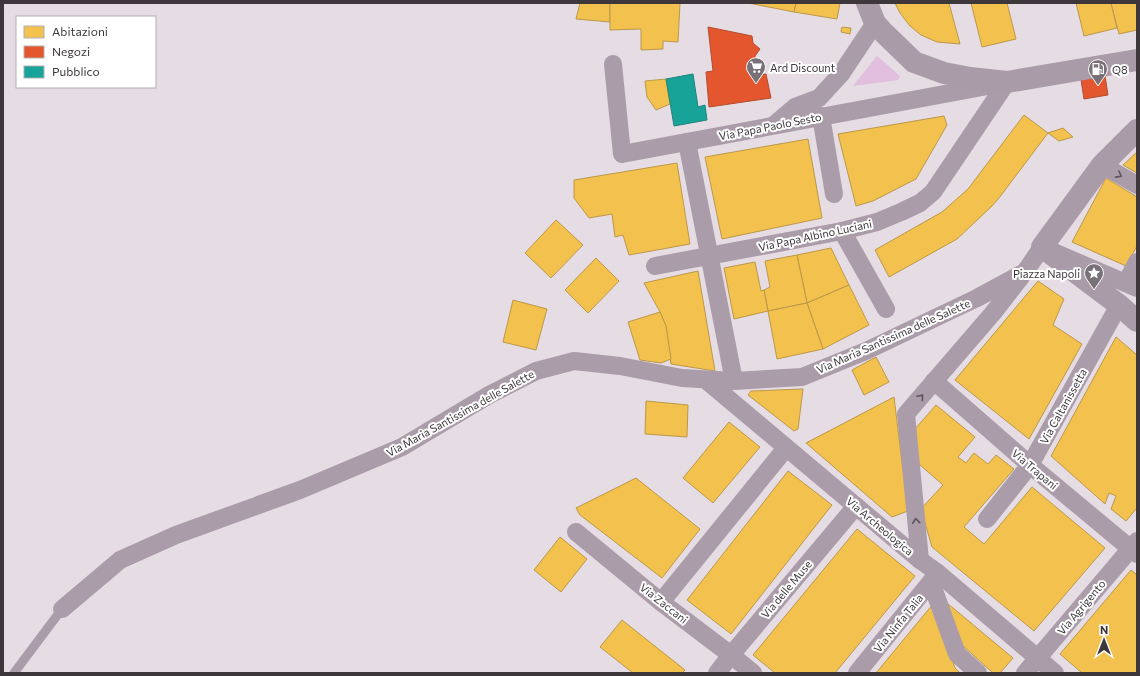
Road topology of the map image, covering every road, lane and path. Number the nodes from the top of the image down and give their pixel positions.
1 (867, 3) edge
2 (875, 23) junction
3 (1137, 60) edge
4 (613, 64) dead end
5 (1007, 82) junction
6 (821, 116) junction
7 (772, 126) junction
8 (1137, 130) edge
9 (687, 142) junction
10 (1102, 165) junction
11 (1137, 185) edge
12 (834, 194) dead end
13 (842, 231) junction
14 (1042, 247) junction
15 (710, 256) junction
16 (654, 266) dead end
17 (1025, 272) junction
18 (1133, 276) edge
19 (1119, 305) junction
20 (886, 309) dead end
21 (1137, 321) edge
22 (706, 380) junction
23 (734, 381) junction
24 (934, 381) junction
25 (786, 448) junction
26 (1030, 465) junction
27 (856, 506) junction
28 (987, 519) dead end
29 (576, 532) dead end
30 (1135, 548) edge
31 (920, 560) junction
32 (935, 577) junction
33 (661, 602) junction
34 (62, 609) joint
35 (731, 655) junction
36 (1037, 658) junction
37 (14, 673) edge
38 (717, 673) edge
39 (753, 673) edge
40 (857, 673) edge
41 (978, 673) edge
42 (1025, 673) edge
43 (1055, 673) edge

1 - 2 main road
2 - 5 main road
2 - 7 street
3 - 5 main road
4 - 9 street, Via Papa Paolo Sesto
5 - 6 street, Via Papa Paolo Sesto
5 - 13 street, Via Papa Albino Luciani
6 - 7 street, Via Papa Paolo Sesto
6 - 12 street
7 - 9 street, Via Papa Paolo Sesto
8 - 10 main road, Via Maria Santissima delle Salette
9 - 15 street
10 -> 11 street
10 - 14 main road, Via Maria Santissima delle Salette
13 - 15 street, Via Papa Albino Luciani
13 - 20 street
14 - 17 street, Via Maria Santissima delle Salette
14 - 18 street
14 - 19 main road
15 - 16 street, Via Papa Albino Luciani
15 - 23 street
17 - 23 street, Via Maria Santissima delle Salette
17 - 24 street
19 - 21 main road
19 - 26 street, Via Caltanissetta
22 - 23 street, Via Maria Santissima delle Salette
22 - 25 street, Via Archeologica
22 - 34 street, Via Maria Santissima delle Salette
24 - 26 street, Via Trapani
31 -> 24 street
25 - 27 street, Via Archeologica
25 - 33 street
26 - 28 street, Via Caltanissetta
26 - 30 street, Via Trapani
27 - 31 street, Via Archeologica
27 - 35 street, Via delle Muse
29 - 33 street, Via Zaccani
30 - 36 street, Via Agrigento
31 - 32 street, Via Archeologica
32 - 36 street, Via Archeologica
32 - 40 street, Via Ninfa Talia
32 - 41 street
33 - 35 street, Via Zaccani
34 - 37 lane
35 - 38 street, Via delle Muse
35 - 39 street, Via Zaccani
36 - 42 street, Via Agrigento
36 - 43 street, Via Archeologica

